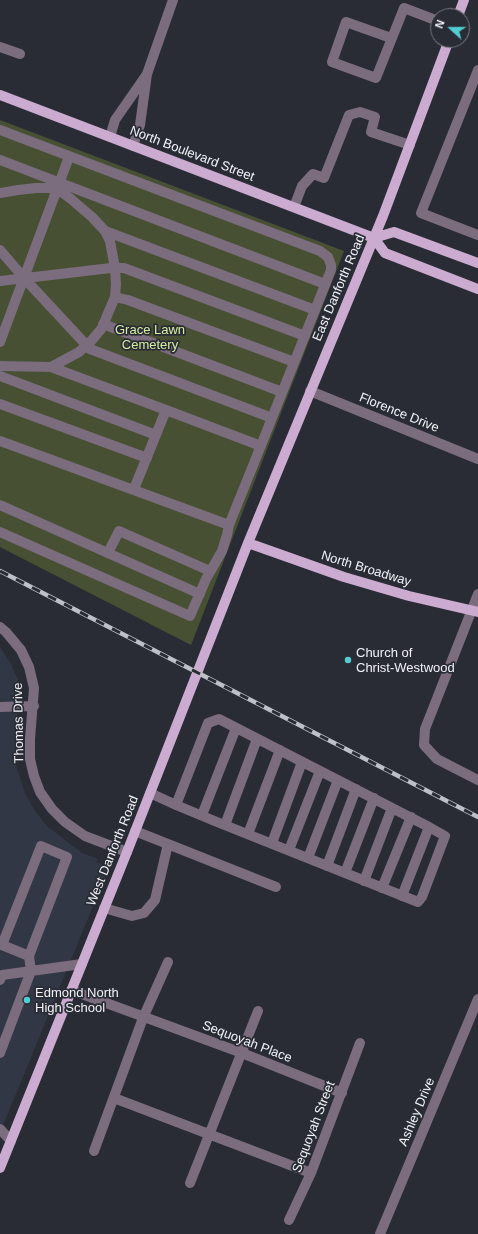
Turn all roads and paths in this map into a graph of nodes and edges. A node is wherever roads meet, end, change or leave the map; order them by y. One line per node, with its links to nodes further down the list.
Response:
1 (173, 0): 8 (street)
2 (430, 18): 3 (street)
3 (392, 38): 3 (street)
4 (0, 46): 6 (street)
5 (446, 48): 12 (main road, East Danforth Road)
6 (20, 54)
7 (478, 70): 20 (street)
8 (147, 74): 11 (street); 13 (street)
9 (0, 95): 11 (main road, North Boulevard Street)
10 (0, 130): 14 (street)
11 (110, 137): 13 (main road, North Boulevard Street)
12 (410, 145): 18 (street); 21 (main road, East Danforth Road)
13 (133, 146): 18 (main road, North Boulevard Street)
14 (69, 157): 16 (street); 27 (street)
15 (0, 160): 16 (street)
16 (58, 186): 17 (street); 19 (street); 25 (street); 27 (street)
17 (0, 193)
18 (294, 207): 21 (main road, North Boulevard Street)
19 (105, 231): 24 (street); 30 (street)
20 (478, 235)
21 (374, 238): 23 (main road); 28 (main road); 39 (main road, East Danforth Road)
22 (0, 250): 25 (street)
23 (478, 263)
24 (115, 268): 25 (street); 29 (street); 32 (street)
25 (24, 278): 26 (street); 33 (street); 34 (street)
26 (0, 281)
27 (325, 284): 30 (street)
28 (478, 290)
29 (115, 297): 31 (street); 35 (street)
30 (315, 310): 32 (street)
31 (103, 324): 34 (street); 40 (street)
32 (304, 336): 35 (street)
33 (0, 342)
34 (86, 345): 37 (street); 43 (street)
35 (294, 362): 40 (street)
36 (0, 366): 37 (street)
37 (51, 367): 42 (street)
38 (0, 376): 44 (street)
39 (310, 391): 48 (street, Florence Drive); 53 (main road, East Danforth Road)
40 (282, 392): 43 (street)
41 (0, 404): 47 (street)
42 (166, 410): 44 (street); 46 (street)
43 (272, 418): 46 (street)
44 (156, 435): 47 (street)
45 (0, 441): 49 (street)
46 (261, 446): 51 (street)
47 (147, 458): 49 (street)
48 (478, 459)
49 (134, 490): 51 (street)
50 (0, 505): 54 (street)
51 (229, 525): 55 (street)
52 (0, 532): 56 (street)
53 (248, 543): 58 (main road, North Broadway); 70 (main road, West Danforth Road)
54 (108, 553): 55 (street); 56 (street)
55 (210, 571): 56 (street)
56 (200, 594)
57 (478, 594): 58 (street)
58 (475, 611): 68 (street)
59 (0, 627): 60 (street, Thomas Drive)
60 (34, 706): 61 (street); 83 (street, Thomas Drive)
61 (0, 707)
62 (236, 728): 63 (street); 72 (street); 74 (street)
63 (257, 739): 64 (street); 76 (street)
64 (280, 750): 65 (street); 79 (street)
65 (302, 762): 66 (street); 80 (street)
66 (320, 771): 67 (street); 82 (street)
67 (338, 780): 69 (street); 84 (street)
68 (478, 780)
69 (356, 789): 71 (street); 85 (street)
70 (150, 793): 72 (street); 78 (main road, West Danforth Road)
71 (374, 798): 73 (street); 86 (street)
72 (176, 805): 74 (street)
73 (392, 808): 75 (street); 87 (street)
74 (202, 815): 76 (street)
75 (411, 817): 77 (street); 89 (street)
76 (225, 825): 79 (street)
77 (428, 827): 90 (street); 90 (street)
78 (135, 831): 81 (street); 83 (main road, West Danforth Road)
79 (248, 834): 80 (street)
80 (272, 843): 82 (street)
81 (168, 844): 88 (street); 91 (street)
82 (289, 850): 84 (street)
83 (127, 852): 91 (main road, West Danforth Road)
84 (308, 858): 85 (street)
85 (327, 866): 86 (street)
86 (345, 873): 87 (street)
87 (364, 880): 89 (street)
88 (276, 887)
89 (382, 888): 90 (street)
90 (402, 896)
91 (104, 908): 94 (main road, West Danforth Road)
92 (28, 956): 92 (street); 95 (street)
93 (168, 962): 100 (street)
94 (82, 964): 95 (street); 97 (main road, West Danforth Road)
95 (32, 971): 96 (street); 102 (street)
96 (0, 980)
97 (71, 990): 100 (street, Sequoyah Place); 108 (main road, West Danforth Road)
98 (478, 999): 114 (street, Ashley Drive)
99 (258, 1011): 103 (street)
100 (143, 1018): 103 (street, Sequoyah Place); 105 (street)
101 (360, 1043): 104 (street, Sequoyah Street)
102 (0, 1053)
103 (242, 1053): 104 (street, Sequoyah Place); 107 (street)
104 (342, 1093): 111 (street, Sequoyah Street)
105 (114, 1098): 107 (street); 109 (street)
106 (0, 1129): 108 (street)
107 (209, 1134): 111 (street); 112 (street)
108 (10, 1141): 110 (main road, West Danforth Road)
109 (94, 1151)
110 (0, 1168)
111 (311, 1173): 113 (street, Sequoyah Street)
112 (190, 1183)
113 (289, 1220)
114 (380, 1234)

